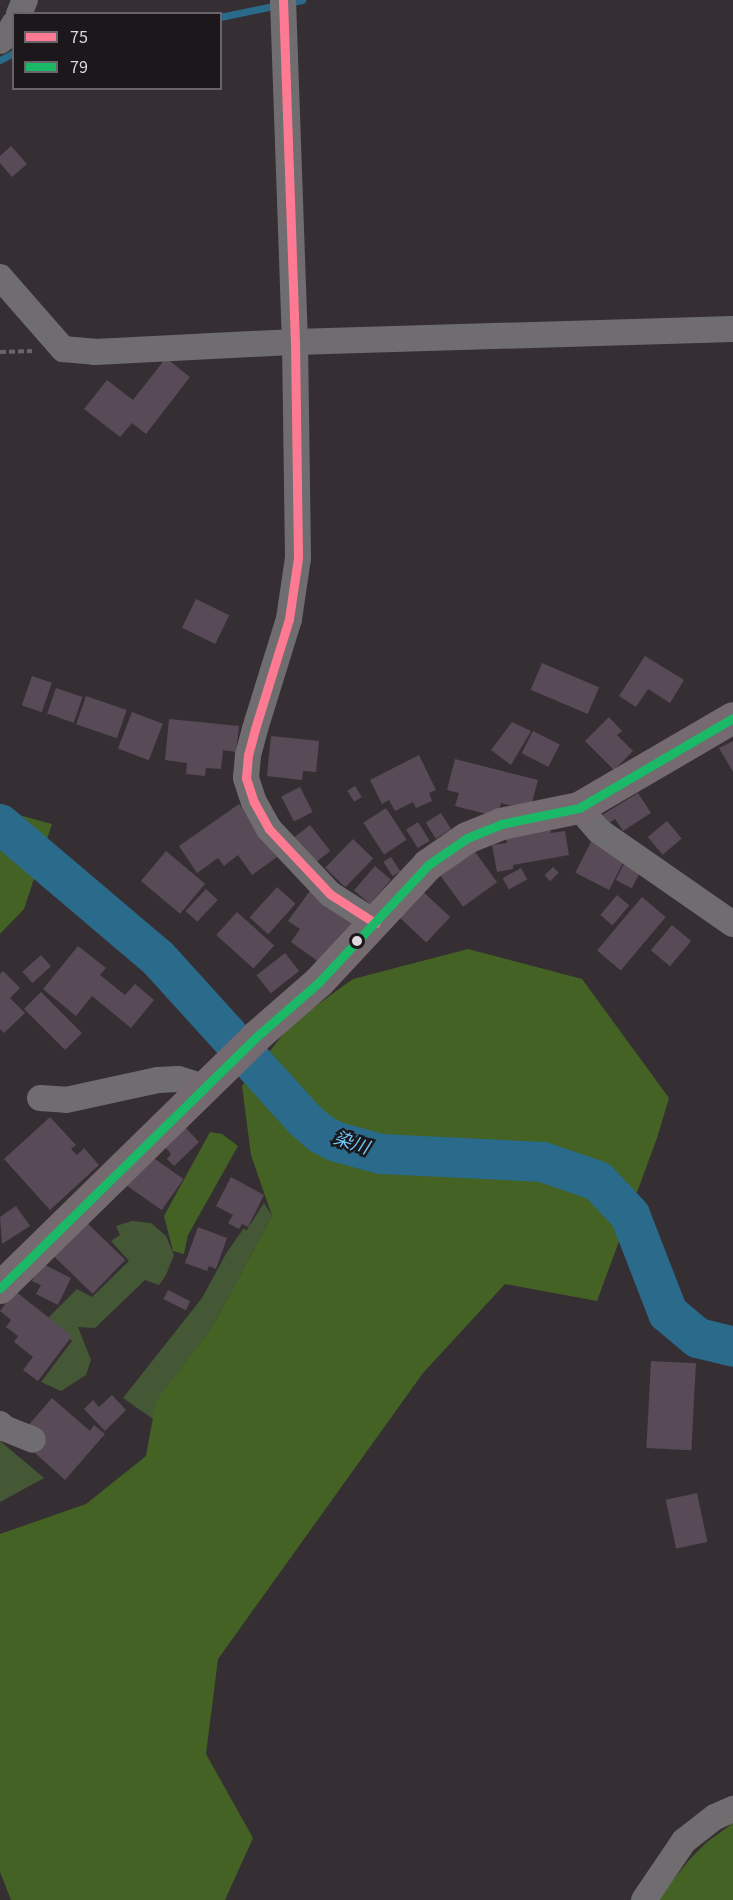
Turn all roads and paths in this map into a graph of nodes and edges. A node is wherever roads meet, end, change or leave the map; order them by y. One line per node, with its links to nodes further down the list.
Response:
1 (283, 0): 6 (street)
2 (12, 28): 3 (street)
3 (0, 42)
4 (0, 278): 6 (street)
5 (733, 329): 6 (street)
6 (295, 342): 9 (street)
7 (733, 718): 8 (main road)
8 (579, 808): 9 (main road); 10 (street)
9 (375, 923): 11 (main road)
10 (733, 924)
11 (213, 1079): 12 (street); 13 (main road)
12 (40, 1098)
13 (0, 1288)
14 (0, 1424): 15 (street)
15 (33, 1440)
16 (733, 1809): 17 (street)
17 (644, 1900)

